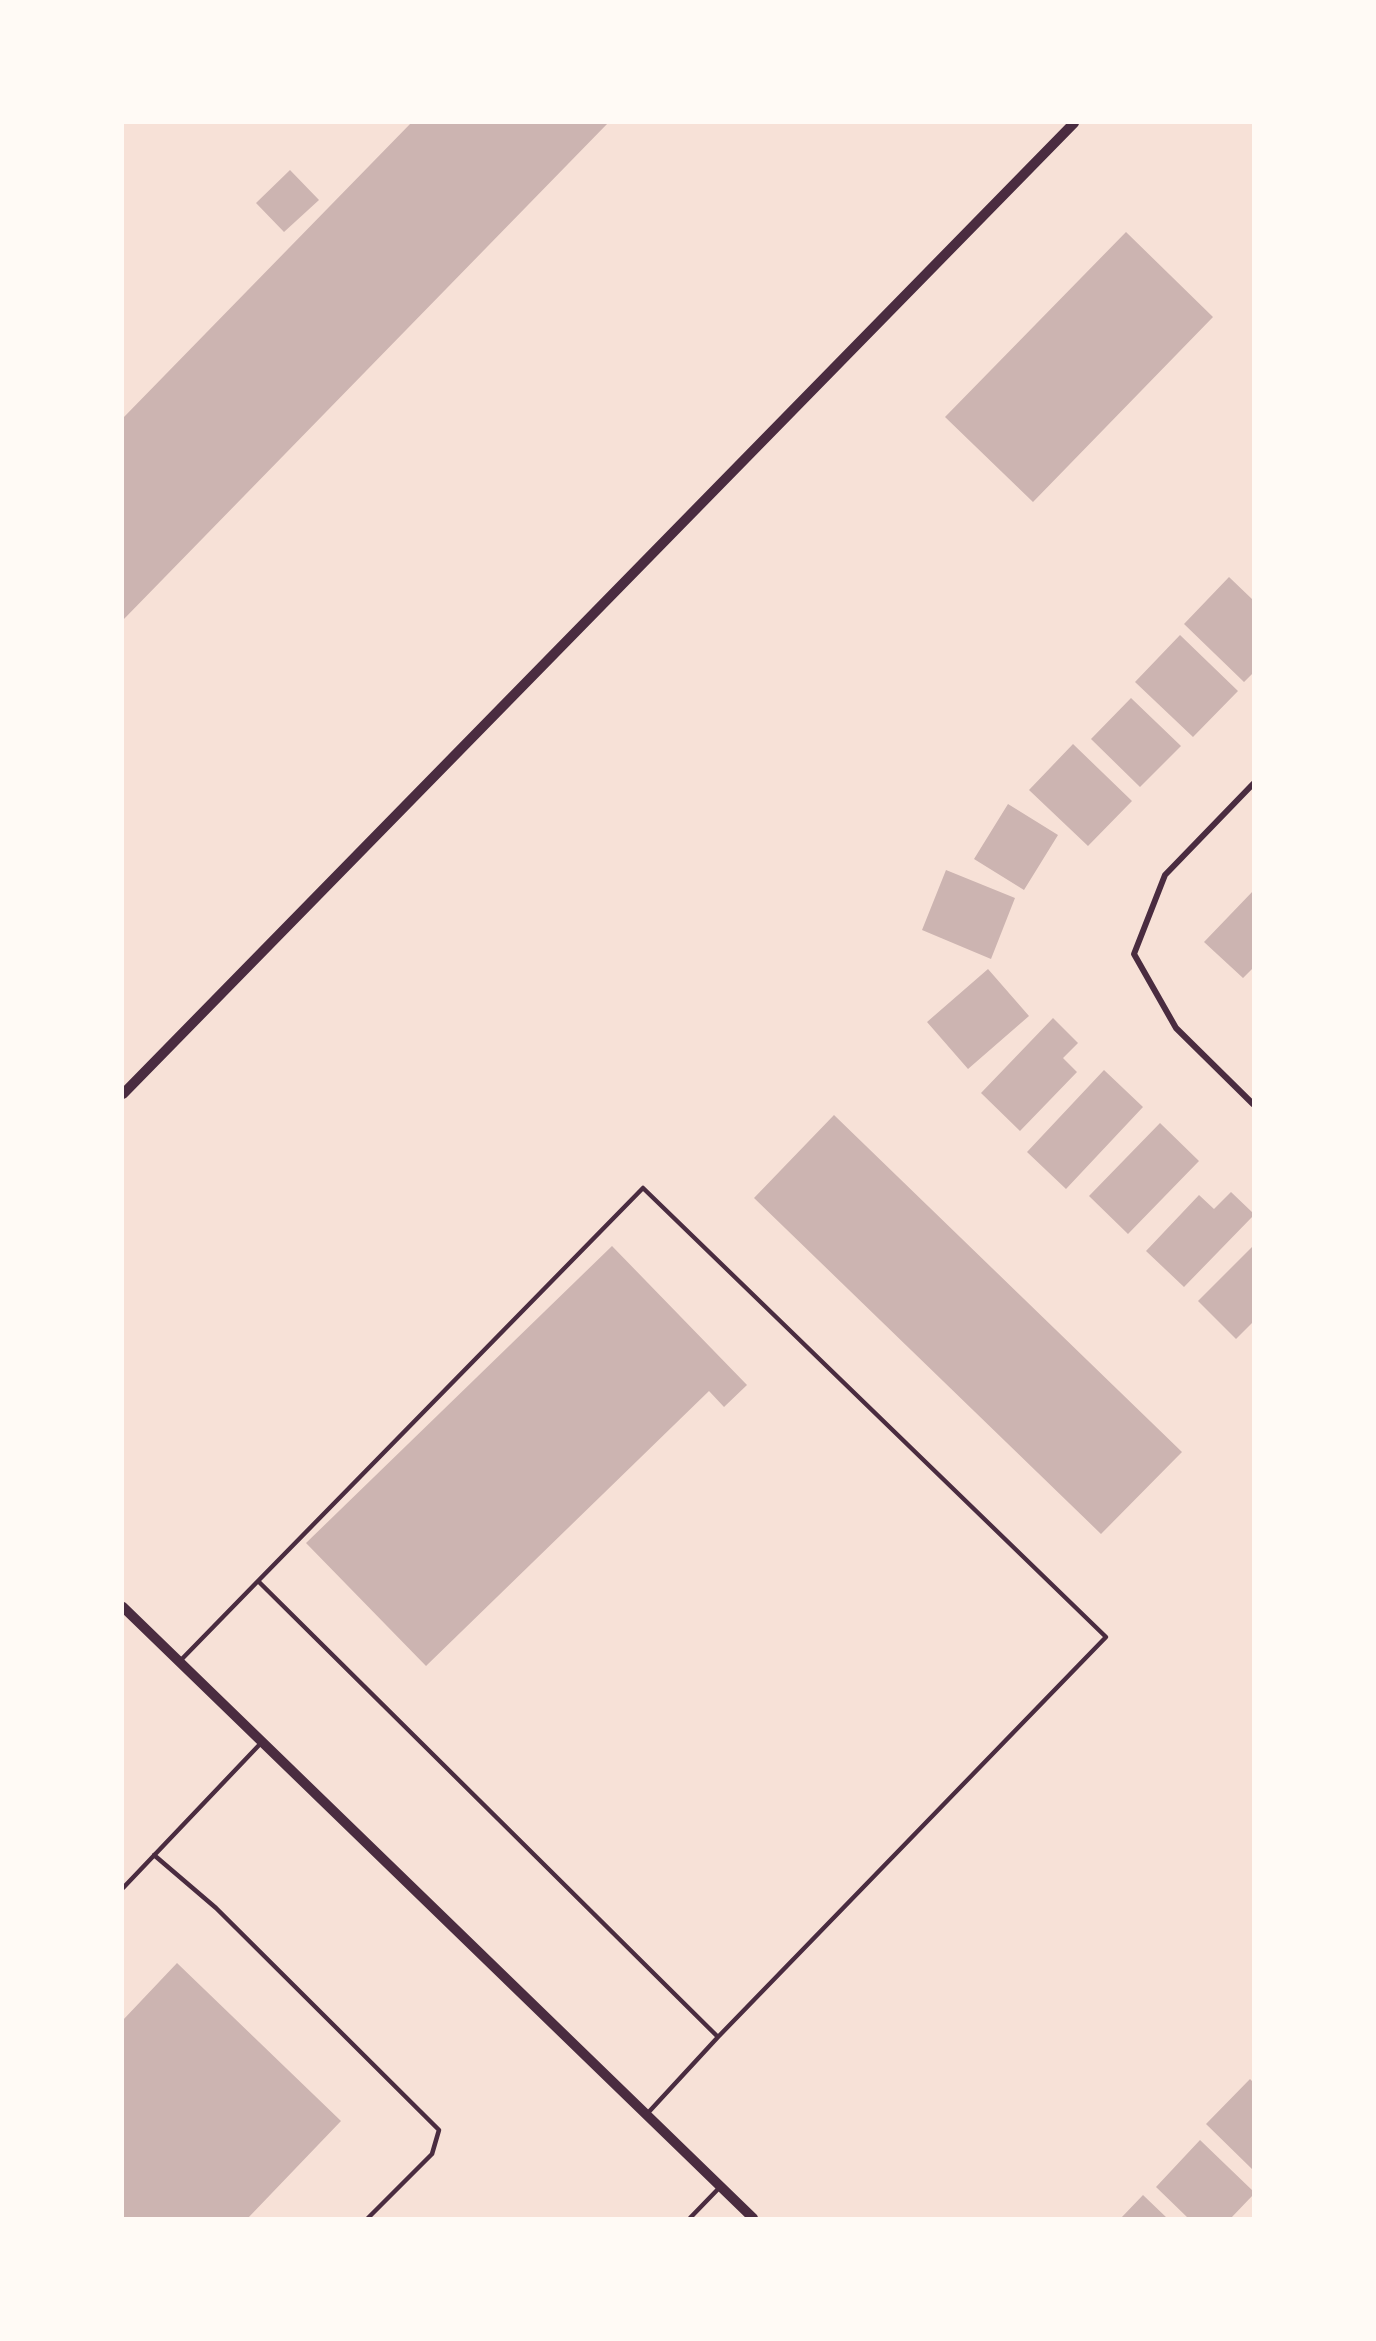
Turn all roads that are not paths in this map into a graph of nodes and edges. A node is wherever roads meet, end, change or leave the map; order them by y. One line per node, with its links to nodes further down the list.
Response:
1 (1074, 123): 3 (street)
2 (1253, 784): 4 (street)
3 (123, 1094)
4 (1253, 1104)
5 (258, 1581): 7 (lane); 11 (lane); 11 (lane)
6 (123, 1607): 7 (street)
7 (179, 1662): 8 (street)
8 (262, 1742): 9 (lane); 12 (street)
9 (154, 1855): 10 (lane); 14 (lane)
10 (123, 1888)
11 (718, 2037): 12 (lane)
12 (646, 2115): 13 (street)
13 (721, 2186): 15 (lane); 16 (street)
14 (368, 2218)
15 (690, 2218)
16 (753, 2218)

